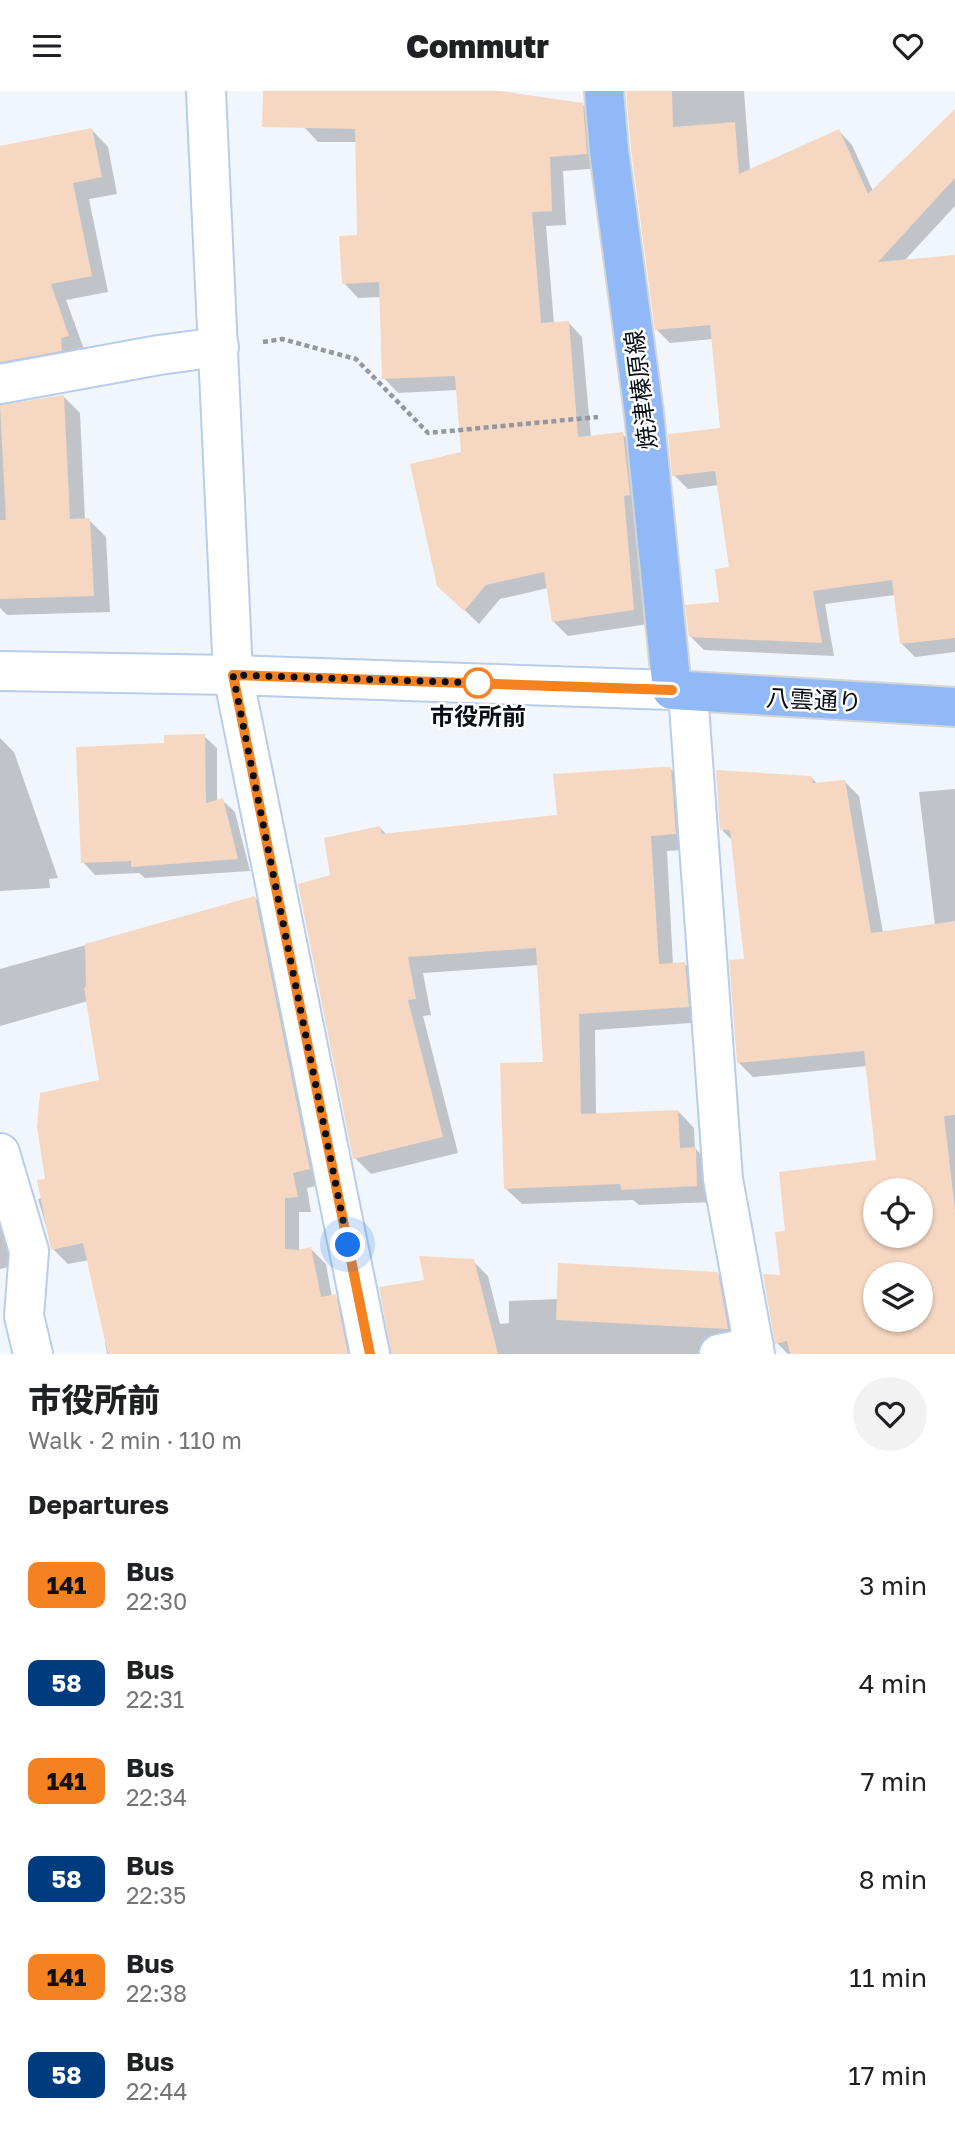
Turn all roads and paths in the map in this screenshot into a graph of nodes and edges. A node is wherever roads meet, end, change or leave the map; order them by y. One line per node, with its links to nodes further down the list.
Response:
1 (206, 91): 3 (street)
2 (604, 91): 5 (main road, 焼津榛原線)
3 (219, 347): 4 (street); 5 (path); 7 (street)
4 (0, 384)
5 (644, 413): 8 (main road, 焼津榛原線)
6 (0, 671): 7 (street)
7 (233, 675): 8 (street); 13 (street)
8 (680, 691): 9 (main road, 八雲通り); 11 (street)
9 (955, 707)
10 (0, 1153): 12 (street)
11 (742, 1352)
12 (33, 1354)
13 (370, 1354)

